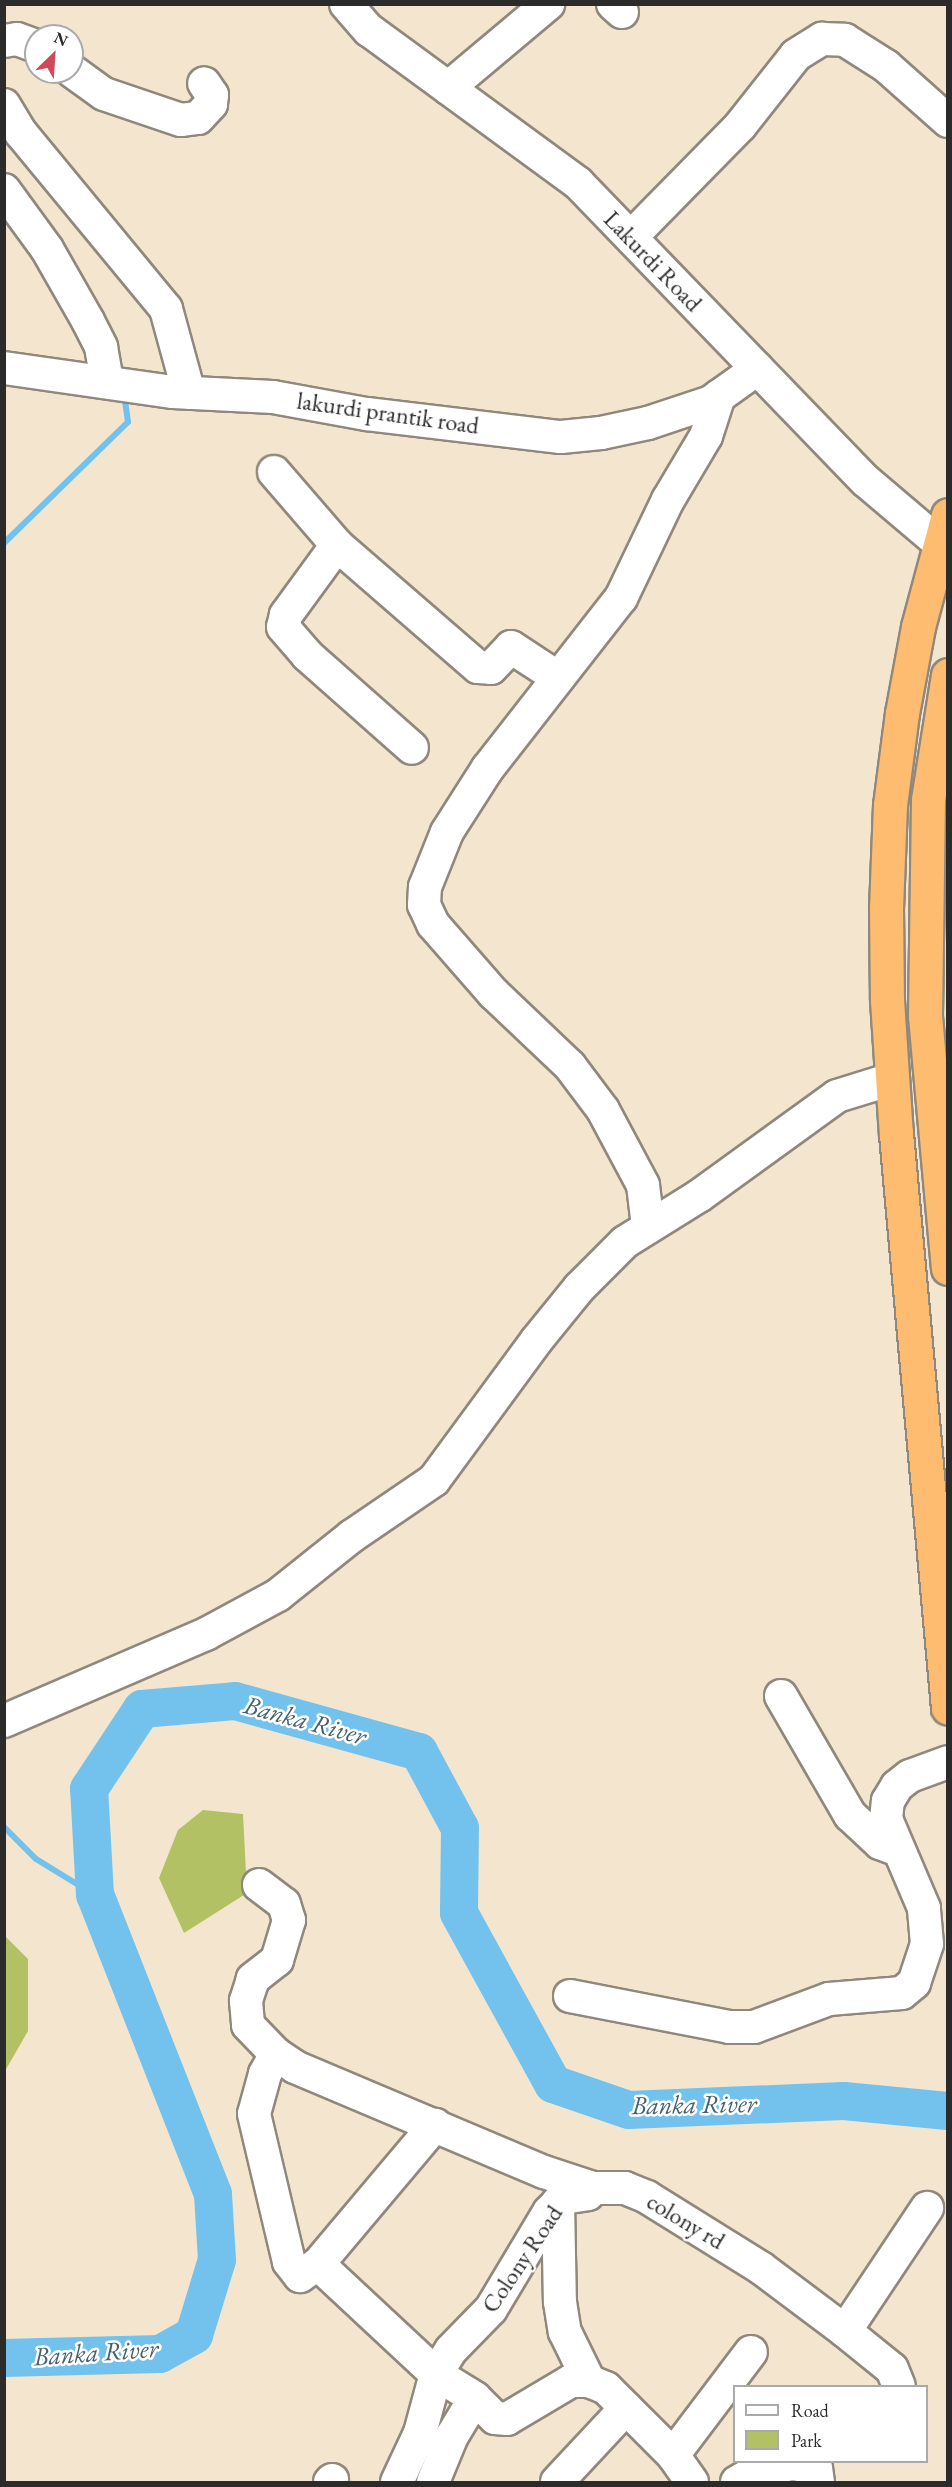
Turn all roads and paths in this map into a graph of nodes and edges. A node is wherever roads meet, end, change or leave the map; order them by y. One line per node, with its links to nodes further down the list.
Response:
1 (346, 4): 7 (street, Lakurdi Road)
2 (548, 4): 7 (street)
3 (4, 41): 4 (street)
4 (24, 42)
5 (84, 79): 6 (street)
6 (204, 83)
7 (448, 88): 11 (street, Lakurdi Road)
8 (7, 115): 15 (street)
9 (948, 121): 11 (street)
10 (4, 190): 14 (street)
11 (632, 236): 13 (street, Lakurdi Road)
12 (4, 368): 14 (street, lakurdi prantik road)
13 (758, 369): 16 (street, lakurdi prantik road); 18 (street, Lakurdi Road)
14 (111, 381): 15 (street, lakurdi prantik road)
15 (189, 393): 16 (street, lakurdi prantik road)
16 (719, 396): 21 (street)
17 (274, 472): 19 (street)
18 (943, 529): 23 (highway)
19 (337, 545): 21 (street); 22 (street)
20 (948, 675): 25 (highway)
21 (557, 676): 24 (street)
22 (412, 748)
23 (892, 1079): 24 (street); 27 (highway)
24 (648, 1226): 28 (street)
25 (948, 1269)
26 (781, 1696): 30 (street)
27 (948, 1708)
28 (4, 1721)
29 (948, 1762): 30 (street)
30 (898, 1850): 32 (street)
31 (259, 1884): 33 (street, colony rd)
32 (570, 1996)
33 (276, 2054): 34 (street, colony rd); 38 (street)
34 (435, 2125): 35 (street, colony rd); 38 (street)
35 (593, 2188): 36 (street, Colony Road); 39 (street, colony rd)
36 (558, 2202): 41 (street, Colony Road); 42 (street)
37 (927, 2208): 39 (street)
38 (318, 2264): 41 (street)
39 (845, 2331): 43 (street, colony rd)
40 (751, 2352): 46 (street)
41 (436, 2374): 44 (street); 48 (street, Colony Road)
42 (589, 2381): 44 (street); 45 (street)
43 (899, 2385)
44 (475, 2398): 49 (street)
45 (626, 2408): 46 (street); 50 (street)
46 (674, 2455): 51 (street)
47 (820, 2470): 52 (street)
48 (397, 2482)
49 (434, 2482)
50 (557, 2482)
51 (692, 2482)
52 (737, 2482)

